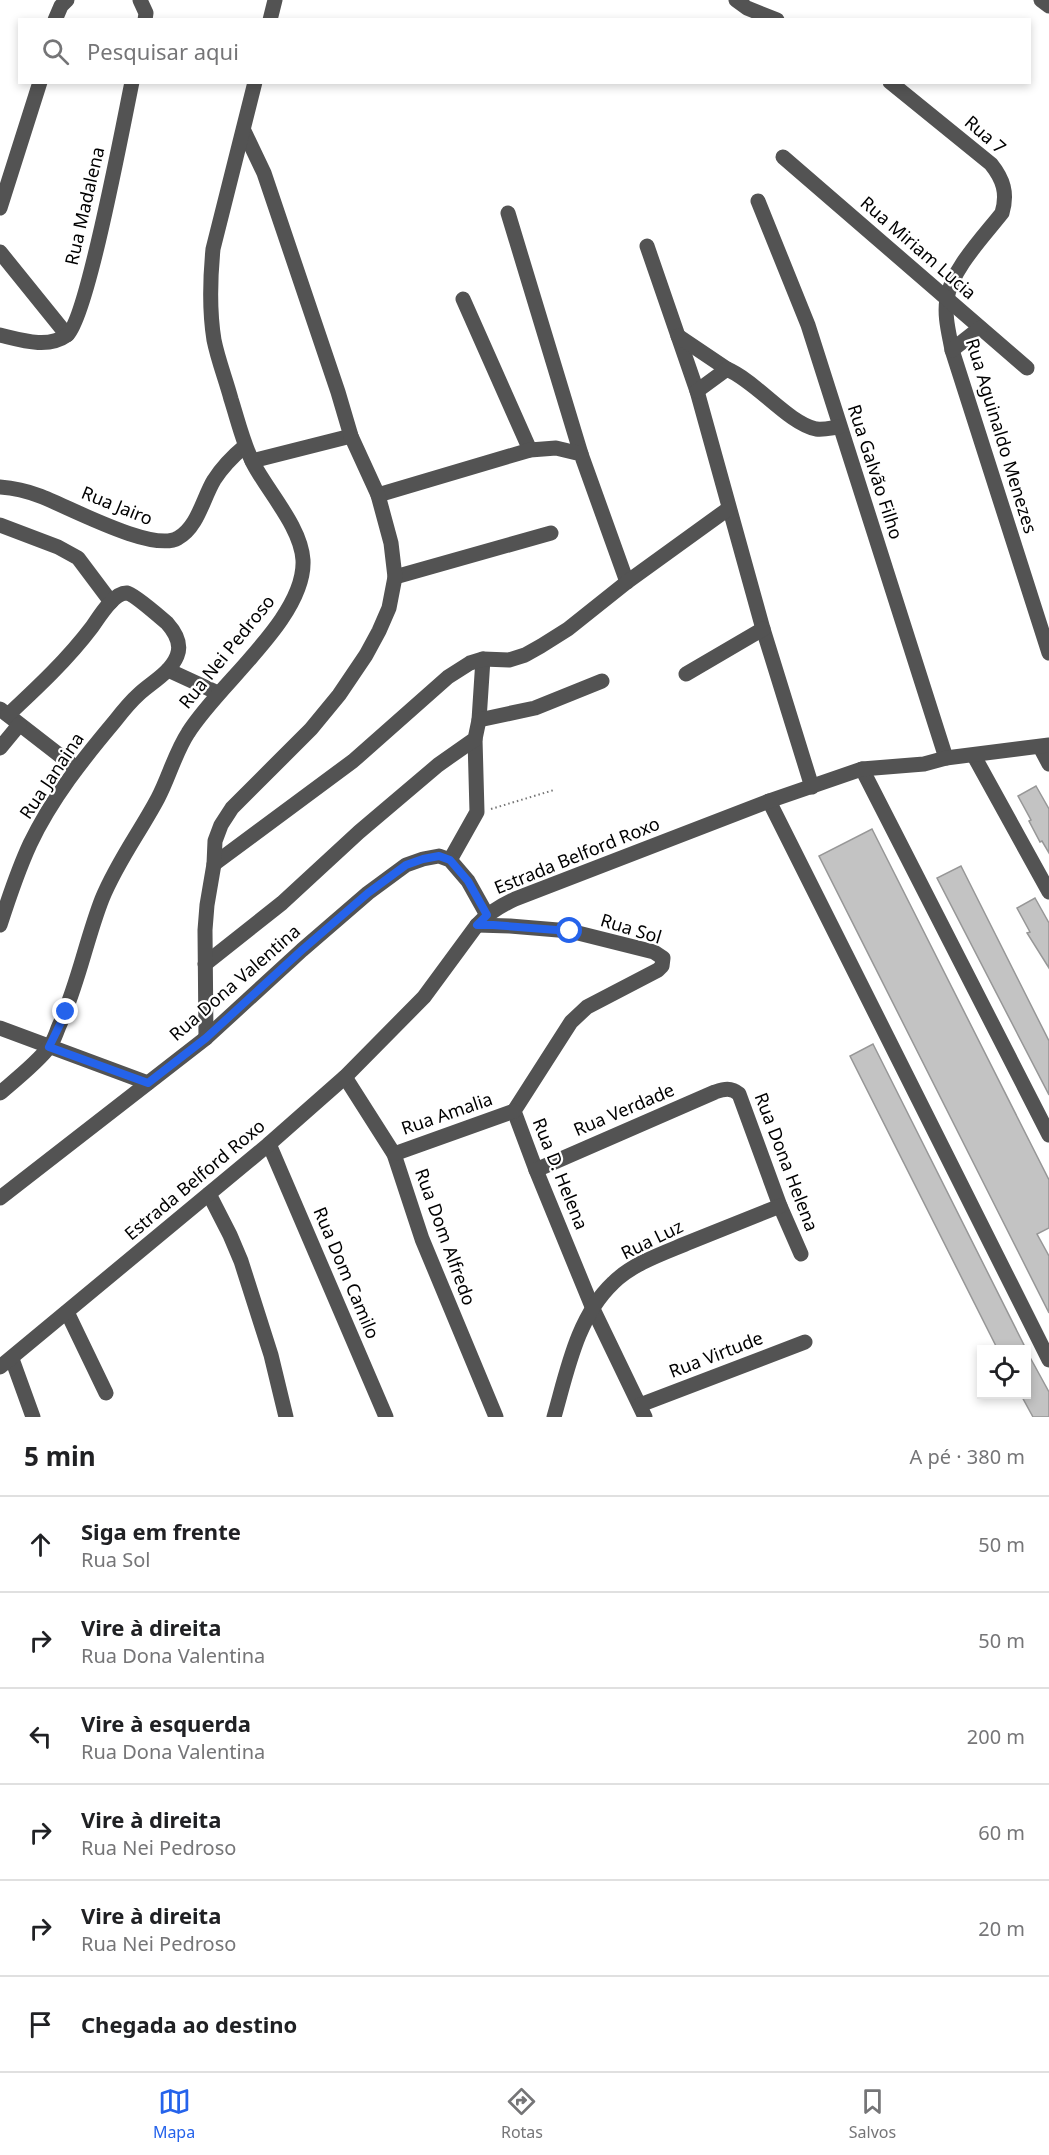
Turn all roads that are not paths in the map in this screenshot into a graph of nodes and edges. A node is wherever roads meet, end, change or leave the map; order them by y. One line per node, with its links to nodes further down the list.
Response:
1 (67, 0): 7 (street)
2 (140, 0): 8 (street)
3 (736, 0): 10 (street)
4 (1041, 0): 6 (street)
5 (274, 1): 9 (street)
6 (1049, 6)
7 (56, 18)
8 (145, 18)
9 (270, 18)
10 (772, 18)
11 (39, 84): 18 (street)
12 (132, 84): 26 (street, Rua Madalena)
13 (255, 84): 15 (street, Rua Nei Pedroso)
14 (892, 84): 22 (street, Rua 7)
15 (244, 131): 33 (street); 34 (street, Rua Nei Pedroso)
16 (783, 157): 22 (street, Rua Miriam Lucia)
17 (758, 201): 32 (street, Rua Galvão Filho)
18 (0, 208)
19 (508, 213): 36 (street)
20 (647, 246): 27 (street)
21 (0, 252): 26 (street)
22 (947, 297): 24 (street, Rua Miriam Lucia); 28 (street, Rua Aguinaldo Menezes)
23 (463, 299): 35 (street)
24 (980, 328): 28 (street); 29 (street, Rua Miriam Lucia)
25 (0, 335): 26 (street)
26 (67, 335)
27 (678, 336): 30 (street); 31 (street)
28 (952, 350): 47 (street, Rua Aguinaldo Menezes)
29 (1027, 368)
30 (726, 369): 31 (street); 32 (street)
31 (696, 391): 40 (street)
32 (839, 427): 59 (street, Rua Galvão Filho)
33 (351, 436): 37 (street); 39 (street)
34 (245, 446): 37 (street, Rua Nei Pedroso); 38 (street, Rua Jairo)
35 (530, 450): 36 (street); 39 (street)
36 (581, 454): 44 (street)
37 (252, 461): 52 (street, Rua Nei Pedroso)
38 (0, 486)
39 (378, 495): 43 (street)
40 (728, 509): 44 (street); 46 (street)
41 (0, 525): 45 (street)
42 (552, 533): 43 (street)
43 (395, 577): 66 (street)
44 (627, 582): 48 (street)
45 (111, 602): 49 (street); 53 (street)
46 (763, 629): 50 (street); 63 (street)
47 (1049, 653)
48 (483, 659): 54 (street); 66 (street)
49 (168, 670): 52 (street); 61 (street, Rua Janaina)
50 (686, 674)
51 (602, 681): 54 (street)
52 (218, 693): 74 (street, Rua Nei Pedroso)
53 (9, 716): 57 (street); 61 (street)
54 (479, 720): 55 (street)
55 (475, 739): 65 (street); 71 (street)
56 (1045, 746): 58 (street, Estrada Belford Roxo); 60 (street)
57 (0, 748)
58 (974, 756): 59 (street, Estrada Belford Roxo); 67 (street)
59 (946, 758): 62 (street, Estrada Belford Roxo)
60 (1049, 764)
61 (76, 768): 69 (street, Rua Janaina)
62 (862, 769): 63 (street, Estrada Belford Roxo); 80 (street)
63 (812, 787): 64 (street, Estrada Belford Roxo)
64 (769, 801): 68 (street, Estrada Belford Roxo); 91 (street)
65 (450, 860): 68 (street); 73 (street, Rua Dona Valentina)
66 (214, 864): 71 (street)
67 (1049, 892)
68 (482, 920): 70 (street, Rua Sol); 75 (street, Estrada Belford Roxo)
69 (0, 925)
70 (664, 962): 79 (street, Rua D. Helena)
71 (205, 964): 73 (street)
72 (0, 1028): 74 (street)
73 (206, 1038): 76 (street, Rua Dona Valentina)
74 (49, 1047): 76 (street); 78 (street)
75 (345, 1077): 81 (street, Estrada Belford Roxo); 82 (street, Rua Dom Alfredo)
76 (148, 1083): 85 (street, Rua Dona Valentina)
77 (730, 1089): 83 (street, Rua Verdade); 86 (street, Rua Dona Helena)
78 (0, 1093)
79 (514, 1111): 82 (street, Rua Amalia); 83 (street, Rua D. Helena)
80 (1049, 1135)
81 (269, 1144): 84 (street, Estrada Belford Roxo); 97 (street, Rua Dom Camilo)
82 (394, 1154): 98 (street, Rua Dom Alfredo)
83 (536, 1170): 88 (street, Rua D. Helena)
84 (209, 1194): 89 (street, Estrada Belford Roxo); 96 (street)
85 (0, 1198)
86 (780, 1206): 87 (street, Rua Dona Helena); 88 (street, Rua Luz)
87 (801, 1254)
88 (593, 1308): 94 (street, Rua D. Helena); 99 (street, Rua Luz)
89 (67, 1312): 92 (street, Estrada Belford Roxo); 93 (street)
90 (805, 1342): 94 (street, Rua Virtude)
91 (1049, 1360)
92 (6, 1363): 95 (street)
93 (106, 1393)
94 (643, 1411)
95 (33, 1417)
96 (286, 1417)
97 (386, 1417)
98 (496, 1417)
99 (554, 1417)

